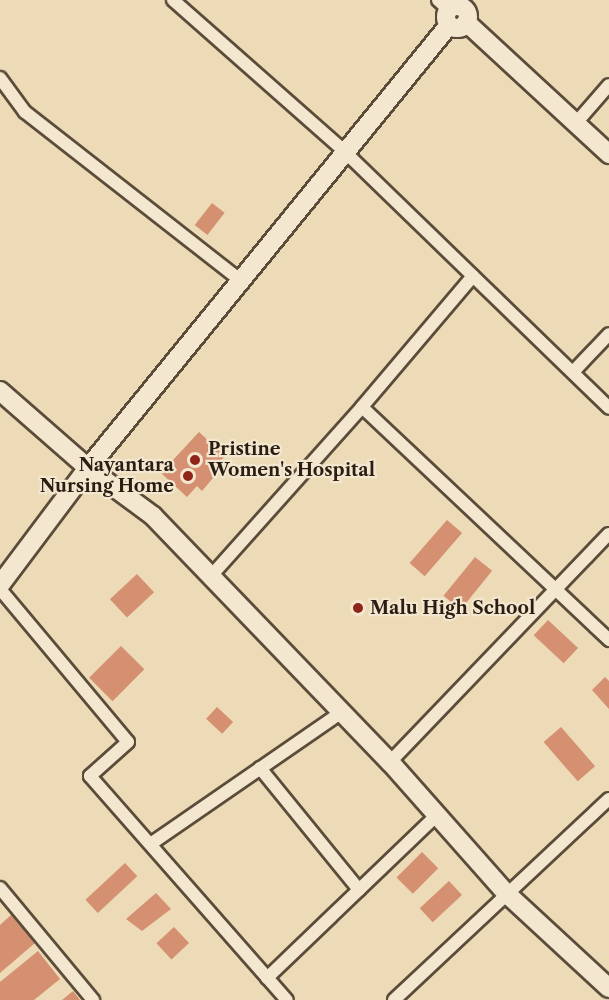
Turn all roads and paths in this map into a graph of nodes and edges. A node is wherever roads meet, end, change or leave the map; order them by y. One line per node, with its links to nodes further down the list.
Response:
1 (173, 0): 6 (street)
2 (457, 11): 5 (street); 6 (street)
3 (0, 78): 9 (street)
4 (609, 85): 5 (street)
5 (576, 123): 7 (street)
6 (344, 151): 8 (street); 9 (street)
7 (609, 154)
8 (473, 276): 11 (street); 13 (street)
9 (240, 280): 15 (street)
10 (609, 334): 11 (street)
11 (573, 372): 14 (street)
12 (0, 391): 15 (street)
13 (362, 407): 17 (street); 19 (street)
14 (609, 408)
15 (88, 468): 17 (street); 18 (street)
16 (609, 534): 19 (street)
17 (211, 576): 21 (street)
18 (0, 587): 26 (street)
19 (556, 590): 20 (street); 22 (street)
20 (609, 640)
21 (342, 712): 22 (street); 23 (street)
22 (390, 762): 25 (street)
23 (260, 768): 26 (street); 28 (street)
24 (609, 799): 29 (street)
25 (437, 815): 28 (street); 29 (street)
26 (152, 843): 30 (street)
27 (0, 888): 32 (street)
28 (359, 890): 30 (street)
29 (506, 893): 31 (street); 34 (street)
30 (267, 978): 33 (street)
31 (607, 982)
32 (93, 1000)
33 (286, 1000)
34 (394, 1000)

